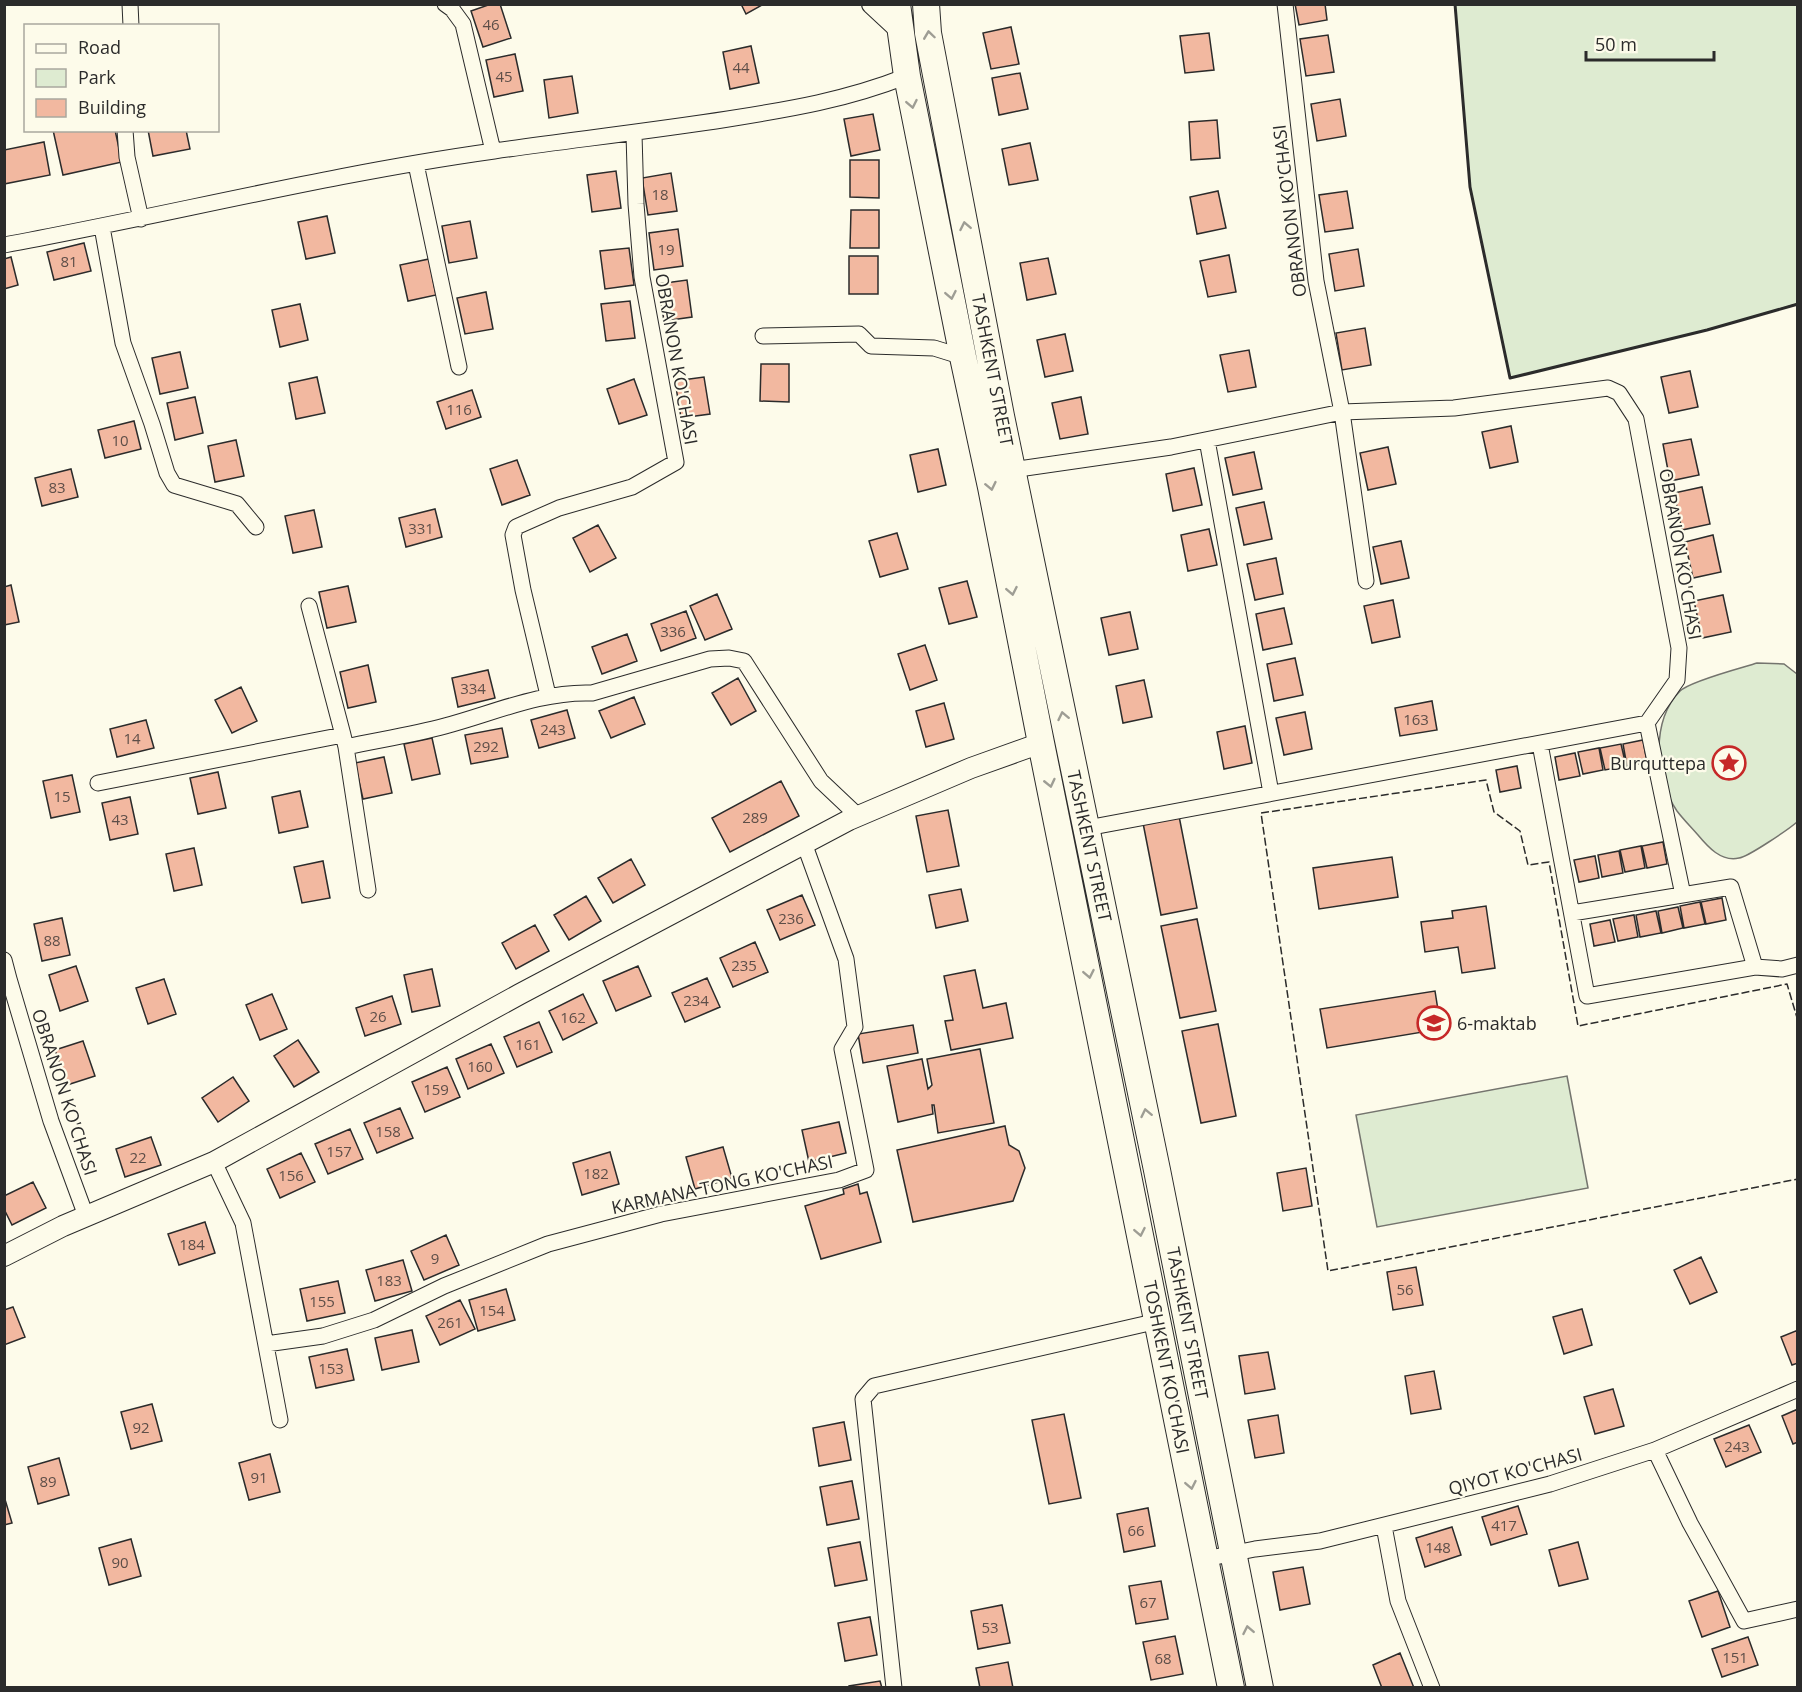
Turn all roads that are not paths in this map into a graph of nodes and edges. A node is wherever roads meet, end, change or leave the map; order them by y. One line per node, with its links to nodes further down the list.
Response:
1 (130, 4): 7 (street)
2 (445, 4): 12 (street)
3 (872, 4): 8 (street)
4 (897, 4): 8 (highway, TASHKENT STREET)
5 (926, 4): 22 (highway, TASHKENT STREET, one-way to 5)
6 (1285, 4): 20 (street, OBRANON KO'CHASI)
7 (131, 24)
8 (900, 30): 9 (highway, TASHKENT STREET)
9 (907, 76): 11 (street); 18 (highway, TASHKENT STREET, one-way to 18)
10 (125, 132): 14 (street)
11 (634, 134): 12 (street); 26 (street, OBRANON KO'CHASI)
12 (493, 151): 13 (street)
13 (416, 164): 14 (street); 19 (street)
14 (141, 219): 15 (street)
15 (102, 227): 16 (street); 23 (street)
16 (4, 245)
17 (763, 336): 18 (street)
18 (963, 357): 29 (highway, TASHKENT STREET, one-way to 29)
19 (459, 367)
20 (1342, 412): 21 (street, OBRANON KO'CHASI); 24 (street, OBRANON KO'CHASI); 27 (street, OBRANON KO'CHASI)
21 (1207, 440): 22 (street, OBRANON KO'CHASI); 32 (street)
22 (1012, 470): 34 (highway, TASHKENT STREET, one-way to 22)
23 (256, 527)
24 (1366, 581)
25 (309, 606): 28 (street)
26 (548, 695): 28 (street); 33 (street)
27 (1647, 723): 30 (street); 37 (street)
28 (344, 741): 31 (street); 36 (street)
29 (1041, 744): 33 (street); 46 (highway, TOSHKENT KO'CHASI, one-way to 46)
30 (1540, 744): 32 (street); 38 (street)
31 (99, 783)
32 (1271, 793): 34 (street)
33 (858, 816): 35 (street)
34 (1087, 828): 52 (highway, TASHKENT STREET, one-way to 34)
35 (804, 843): 43 (street); 47 (street, KARMANA TONG KO'CHASI)
36 (368, 890)
37 (1683, 895): 38 (street); 41 (street)
38 (1572, 913): 41 (street)
39 (4, 960): 42 (street, OBRANON KO'CHASI)
40 (1797, 965): 41 (street)
41 (1755, 967)
42 (7, 980): 44 (street, OBRANON KO'CHASI)
43 (214, 1162): 44 (street); 47 (street)
44 (86, 1216): 45 (street)
45 (4, 1256)
46 (1158, 1321): 53 (highway, TOSHKENT KO'CHASI, one-way to 53); 55 (street)
47 (266, 1344): 49 (street)
48 (1797, 1389): 50 (street, QIYOT KO'CHASI)
49 (280, 1420)
50 (1655, 1450): 51 (street, QIYOT KO'CHASI); 54 (street)
51 (1384, 1526): 52 (street, QIYOT KO'CHASI); 58 (street)
52 (1234, 1554): 53 (street, QIYOT KO'CHASI); 57 (highway, TASHKENT STREET, one-way to 52)
53 (1205, 1559): 56 (highway)
54 (1797, 1609)
55 (894, 1688)
56 (1231, 1688)
57 (1260, 1688)
58 (1432, 1688)

